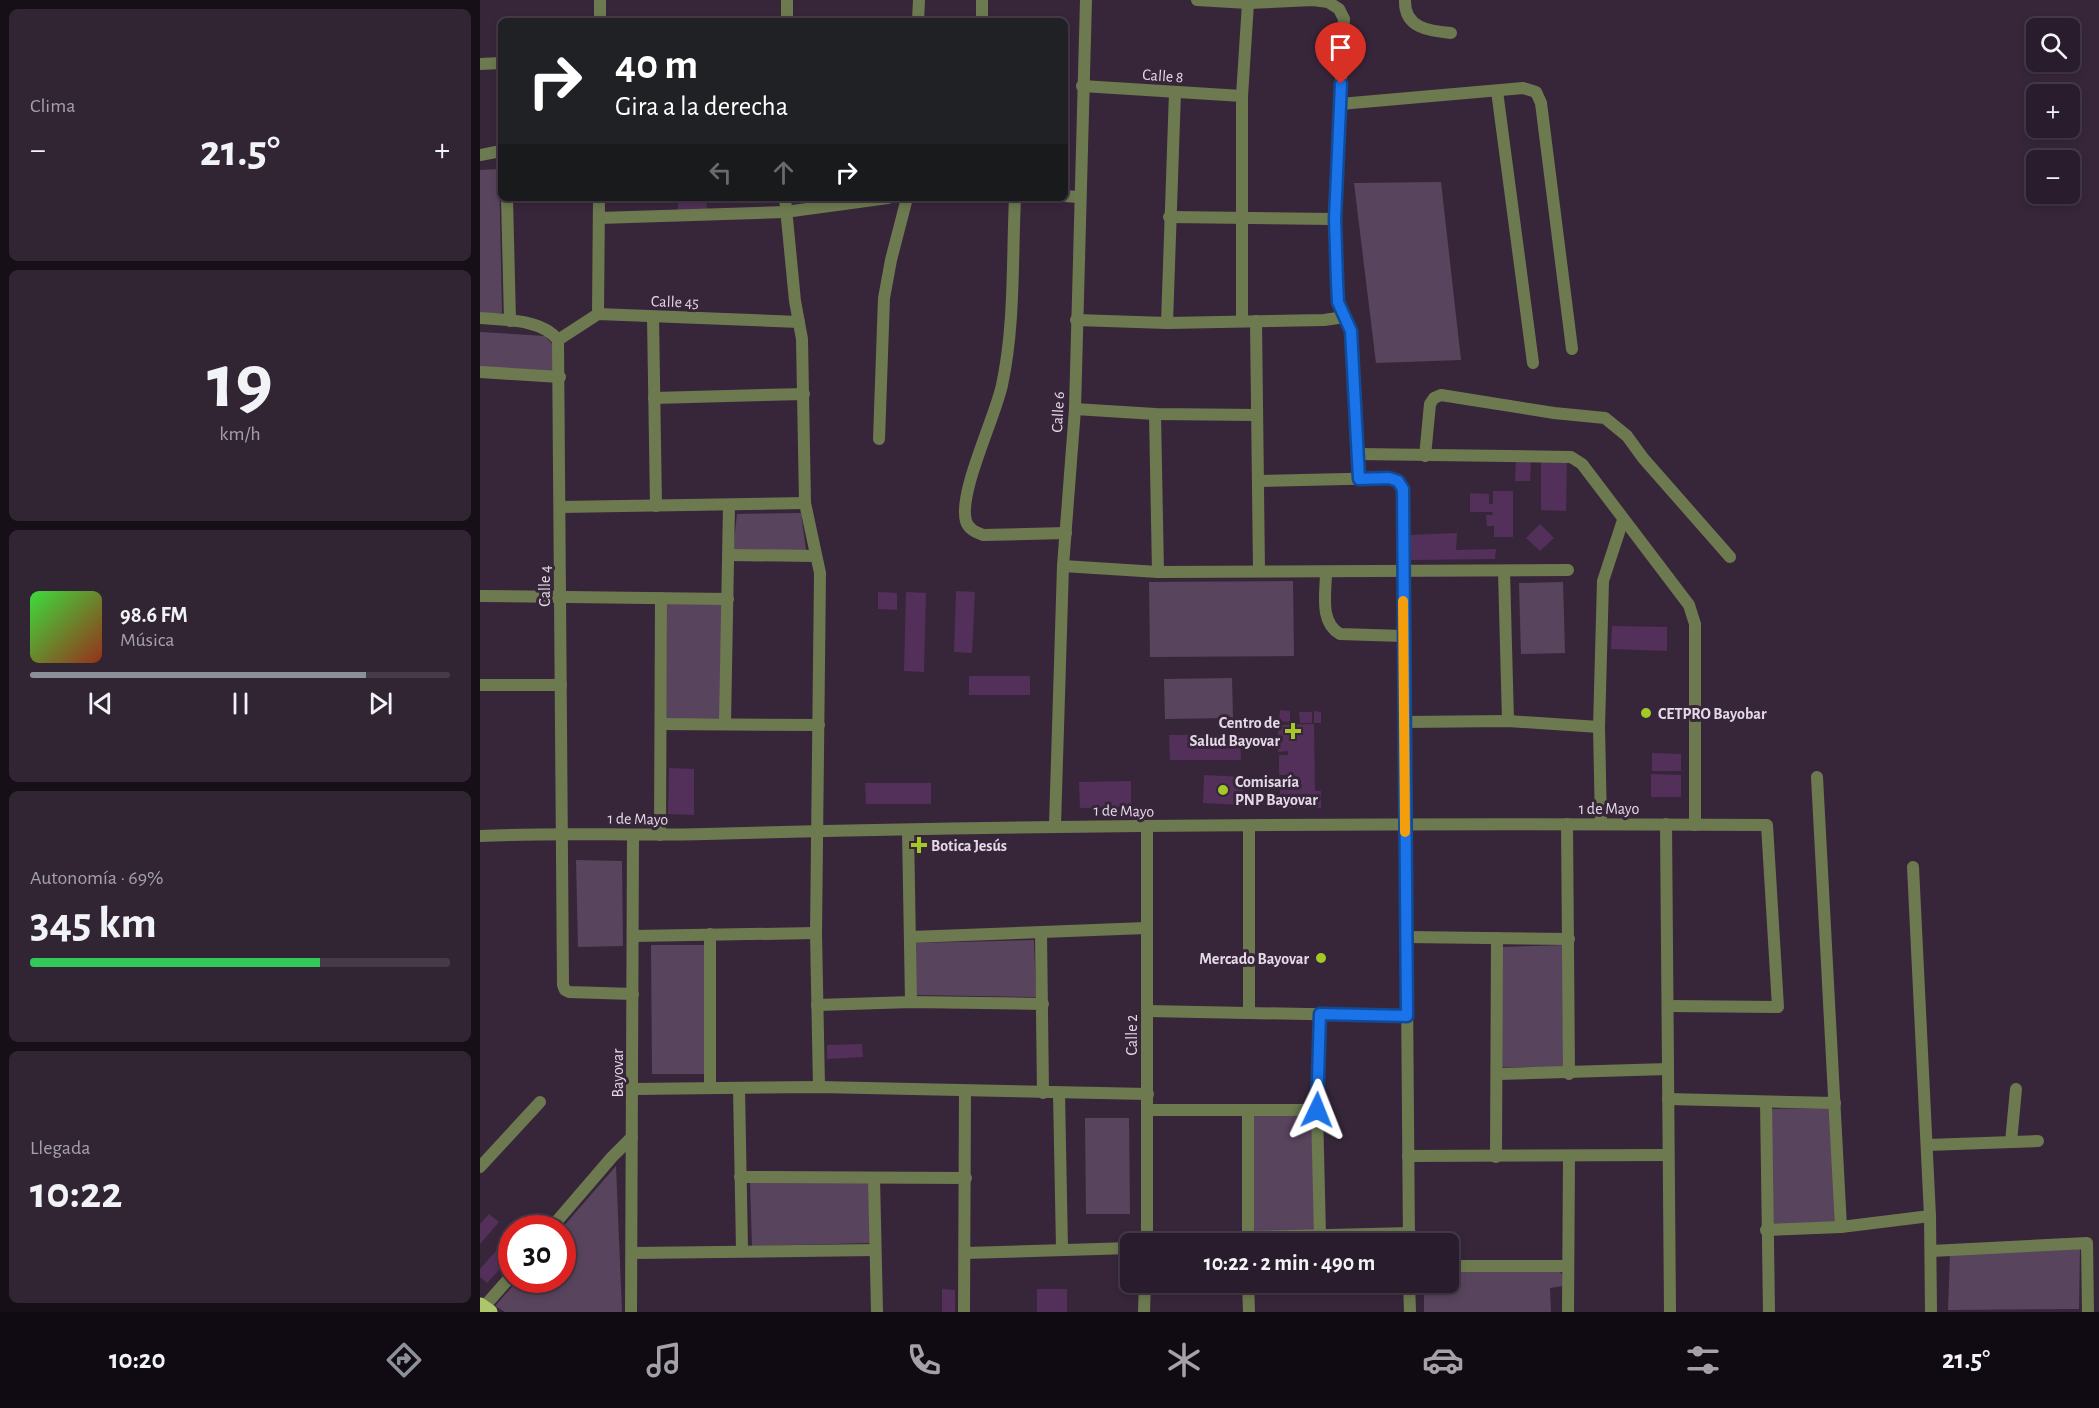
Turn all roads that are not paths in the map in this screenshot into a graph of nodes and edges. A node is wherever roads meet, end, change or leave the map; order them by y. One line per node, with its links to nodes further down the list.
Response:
1 (600, 0): 11 (street)
2 (787, 0): 12 (street)
3 (919, 0): 13 (street)
4 (982, 0): 14 (street)
5 (1086, 0): 18 (street, Calle 6)
6 (1197, 0): 9 (street)
7 (1312, 0): 10 (street); 22 (street)
8 (1405, 0): 15 (street)
9 (1218, 1): 10 (street)
10 (1248, 3): 21 (street)
11 (600, 18)
12 (787, 18)
13 (918, 18)
14 (982, 18)
15 (1451, 33)
16 (498, 63): 17 (street)
17 (480, 64)
18 (1082, 86): 20 (street, Calle 8); 26 (street, Calle 6)
19 (1497, 91): 22 (street); 49 (street); 50 (street)
20 (1174, 92): 21 (street, Calle 8); 34 (street)
21 (1242, 96): 36 (street)
22 (1340, 104): 37 (street)
23 (498, 152): 24 (street)
24 (480, 155)
25 (1068, 196): 26 (street)
26 (1078, 197): 42 (street, Calle 6)
27 (507, 201): 43 (street)
28 (599, 201): 35 (street)
29 (785, 201): 33 (street)
30 (866, 201): 33 (street)
31 (906, 201): 58 (street)
32 (1015, 201): 68 (street)
33 (785, 212): 35 (street); 46 (street)
34 (1169, 217): 36 (street); 47 (street)
35 (599, 218): 38 (street)
36 (1241, 219): 37 (street); 44 (street)
37 (1335, 219): 40 (street)
38 (598, 314): 39 (street, Calle 45); 48 (street)
39 (653, 317): 46 (street, Calle 45); 54 (street)
40 (1345, 317): 45 (street); 59 (street)
41 (480, 318): 43 (street)
42 (1076, 320): 47 (street); 55 (street, Calle 6)
43 (510, 321): 48 (street)
44 (1242, 321): 45 (street); 47 (street)
45 (1256, 321): 57 (street)
46 (799, 322): 53 (street)
47 (1167, 323)
48 (558, 340): 52 (street, Calle 4)
49 (1572, 349)
50 (1533, 363)
51 (480, 372): 52 (street)
52 (560, 377): 66 (street, Calle 4)
53 (804, 394): 54 (street); 63 (street)
54 (654, 398): 65 (street)
55 (1075, 409): 56 (street); 68 (street, Calle 6)
56 (1155, 414): 57 (street); 76 (street)
57 (1257, 415): 62 (street)
58 (879, 439)
59 (1358, 454): 60 (street); 61 (street)
60 (1425, 456): 67 (street); 71 (street)
61 (1359, 479): 62 (street); 78 (street)
62 (1258, 481): 74 (street)
63 (805, 503): 64 (street); 70 (street)
64 (729, 505): 65 (street); 69 (street)
65 (656, 506): 66 (street)
66 (560, 507): 80 (street, Calle 4)
67 (1623, 520): 91 (street); 98 (street)
68 (1066, 533): 72 (street, Calle 6)
69 (729, 555): 70 (street); 82 (street)
70 (816, 556): 90 (street)
71 (1730, 557)
72 (1063, 566): 76 (street); 97 (street, Calle 6)
73 (1568, 570): 75 (street)
74 (1259, 571): 76 (street); 77 (street)
75 (1504, 571): 78 (street); 86 (street)
76 (1158, 572)
77 (1326, 572): 78 (street); 83 (street)
78 (1403, 572): 83 (street)
79 (480, 596): 80 (street)
80 (561, 597): 81 (street); 85 (street, Calle 4)
81 (661, 598): 82 (street); 88 (street)
82 (728, 599): 89 (street)
83 (1403, 636): 87 (street)
84 (480, 685): 85 (street)
85 (561, 685): 103 (street, Calle 4)
86 (1508, 721): 87 (street); 91 (street)
87 (1404, 722): 93 (street)
88 (661, 724): 89 (street); 105 (street)
89 (725, 724): 90 (street)
90 (819, 725): 102 (street)
91 (1599, 727): 95 (street)
92 (1817, 777): 141 (street)
93 (1404, 823): 94 (street, 1 de Mayo); 100 (street, 1 de Mayo); 114 (street)
94 (1567, 824): 95 (street, 1 de Mayo); 116 (street)
95 (1601, 824): 96 (street, 1 de Mayo)
96 (1666, 824): 98 (street, 1 de Mayo); 121 (street)
97 (1055, 825): 99 (street, 1 de Mayo); 101 (street, 1 de Mayo)
98 (1695, 825): 121 (street, 1 de Mayo)
99 (1147, 827): 100 (street, 1 de Mayo); 108 (street, Calle 2)
100 (1249, 827): 123 (street)
101 (908, 830): 102 (street, 1 de Mayo); 113 (street)
102 (818, 831): 105 (street, 1 de Mayo); 109 (street)
103 (561, 832): 104 (street, 1 de Mayo); 106 (street, 1 de Mayo); 117 (street, Calle 4)
104 (633, 835): 105 (street, 1 de Mayo); 112 (street, Bayovar)
105 (660, 835)
106 (480, 836)
107 (1913, 867): 148 (street)
108 (1146, 928): 110 (street); 122 (street, Calle 2)
109 (816, 933): 111 (street); 120 (street)
110 (1041, 933): 113 (street); 119 (street)
111 (710, 934): 112 (street); 130 (street)
112 (633, 936): 117 (street, Bayovar)
113 (910, 937): 118 (street)
114 (1407, 937): 115 (street); 125 (street)
115 (1497, 938): 116 (street); 127 (street)
116 (1569, 939): 128 (street)
117 (633, 994): 132 (street, Bayovar)
118 (911, 1002): 119 (street); 120 (street)
119 (1043, 1004): 135 (street)
120 (818, 1005): 129 (street)
121 (1669, 1006): 126 (street)
122 (1148, 1011): 123 (street); 137 (street, Calle 2)
123 (1249, 1013): 124 (street)
124 (1320, 1014): 125 (street); 144 (street)
125 (1407, 1016): 150 (street)
126 (1668, 1069): 128 (street); 138 (street)
127 (1497, 1074): 128 (street); 151 (street)
128 (1569, 1074)
129 (819, 1087): 131 (street); 134 (street)
130 (710, 1088): 131 (street); 132 (street)
131 (739, 1088): 154 (street)
132 (634, 1089): 145 (street, Bayovar)
133 (2016, 1089): 147 (street)
134 (965, 1092): 135 (street); 156 (street)
135 (1043, 1093): 136 (street)
136 (1059, 1093): 137 (street); 166 (street)
137 (1148, 1094): 142 (street, Calle 2)
138 (1668, 1099): 140 (street); 149 (street)
139 (540, 1102): 153 (street)
140 (1766, 1102): 141 (street); 160 (street)
141 (1834, 1103): 159 (street)
142 (1149, 1110): 143 (street); 161 (street, Calle 2)
143 (1248, 1110): 144 (street); 162 (street)
144 (1317, 1110): 163 (street)
145 (632, 1137): 157 (street); 170 (street, Bayovar)
146 (2038, 1141): 147 (street)
147 (2011, 1142): 148 (street)
148 (1927, 1145): 158 (street)
149 (1668, 1155): 152 (street); 186 (street)
150 (1408, 1156): 151 (street); 164 (street)
151 (1496, 1157): 152 (street)
152 (1569, 1157): 173 (street)
153 (480, 1167)
154 (740, 1177): 155 (street); 167 (street)
155 (874, 1178): 156 (street); 168 (street)
156 (966, 1178): 171 (street)
157 (563, 1215)
158 (1930, 1216): 159 (street); 169 (street)
159 (1840, 1227): 160 (street)
160 (1766, 1230): 187 (street)
161 (1146, 1233)
162 (1248, 1233)
163 (1320, 1233)
164 (1409, 1233)
165 (1120, 1248): 166 (street)
166 (1062, 1249): 171 (street)
167 (742, 1250): 168 (street); 170 (street)
168 (875, 1250): 180 (street)
169 (1931, 1251): 188 (street); 189 (street)
170 (633, 1253): 179 (street, Bayovar)
171 (965, 1253): 181 (street)
172 (1459, 1266): 173 (street)
173 (1568, 1266): 185 (street)
174 (498, 1292): 178 (street)
175 (1145, 1293): 182 (street)
176 (1248, 1293): 183 (street)
177 (1409, 1293): 184 (street)
178 (484, 1308)
179 (631, 1312)
180 (877, 1312)
181 (964, 1312)
182 (1144, 1312)
183 (1249, 1312)
184 (1410, 1312)
185 (1568, 1312)
186 (1670, 1312)
187 (1769, 1312)
188 (1931, 1312)
189 (2088, 1312)

